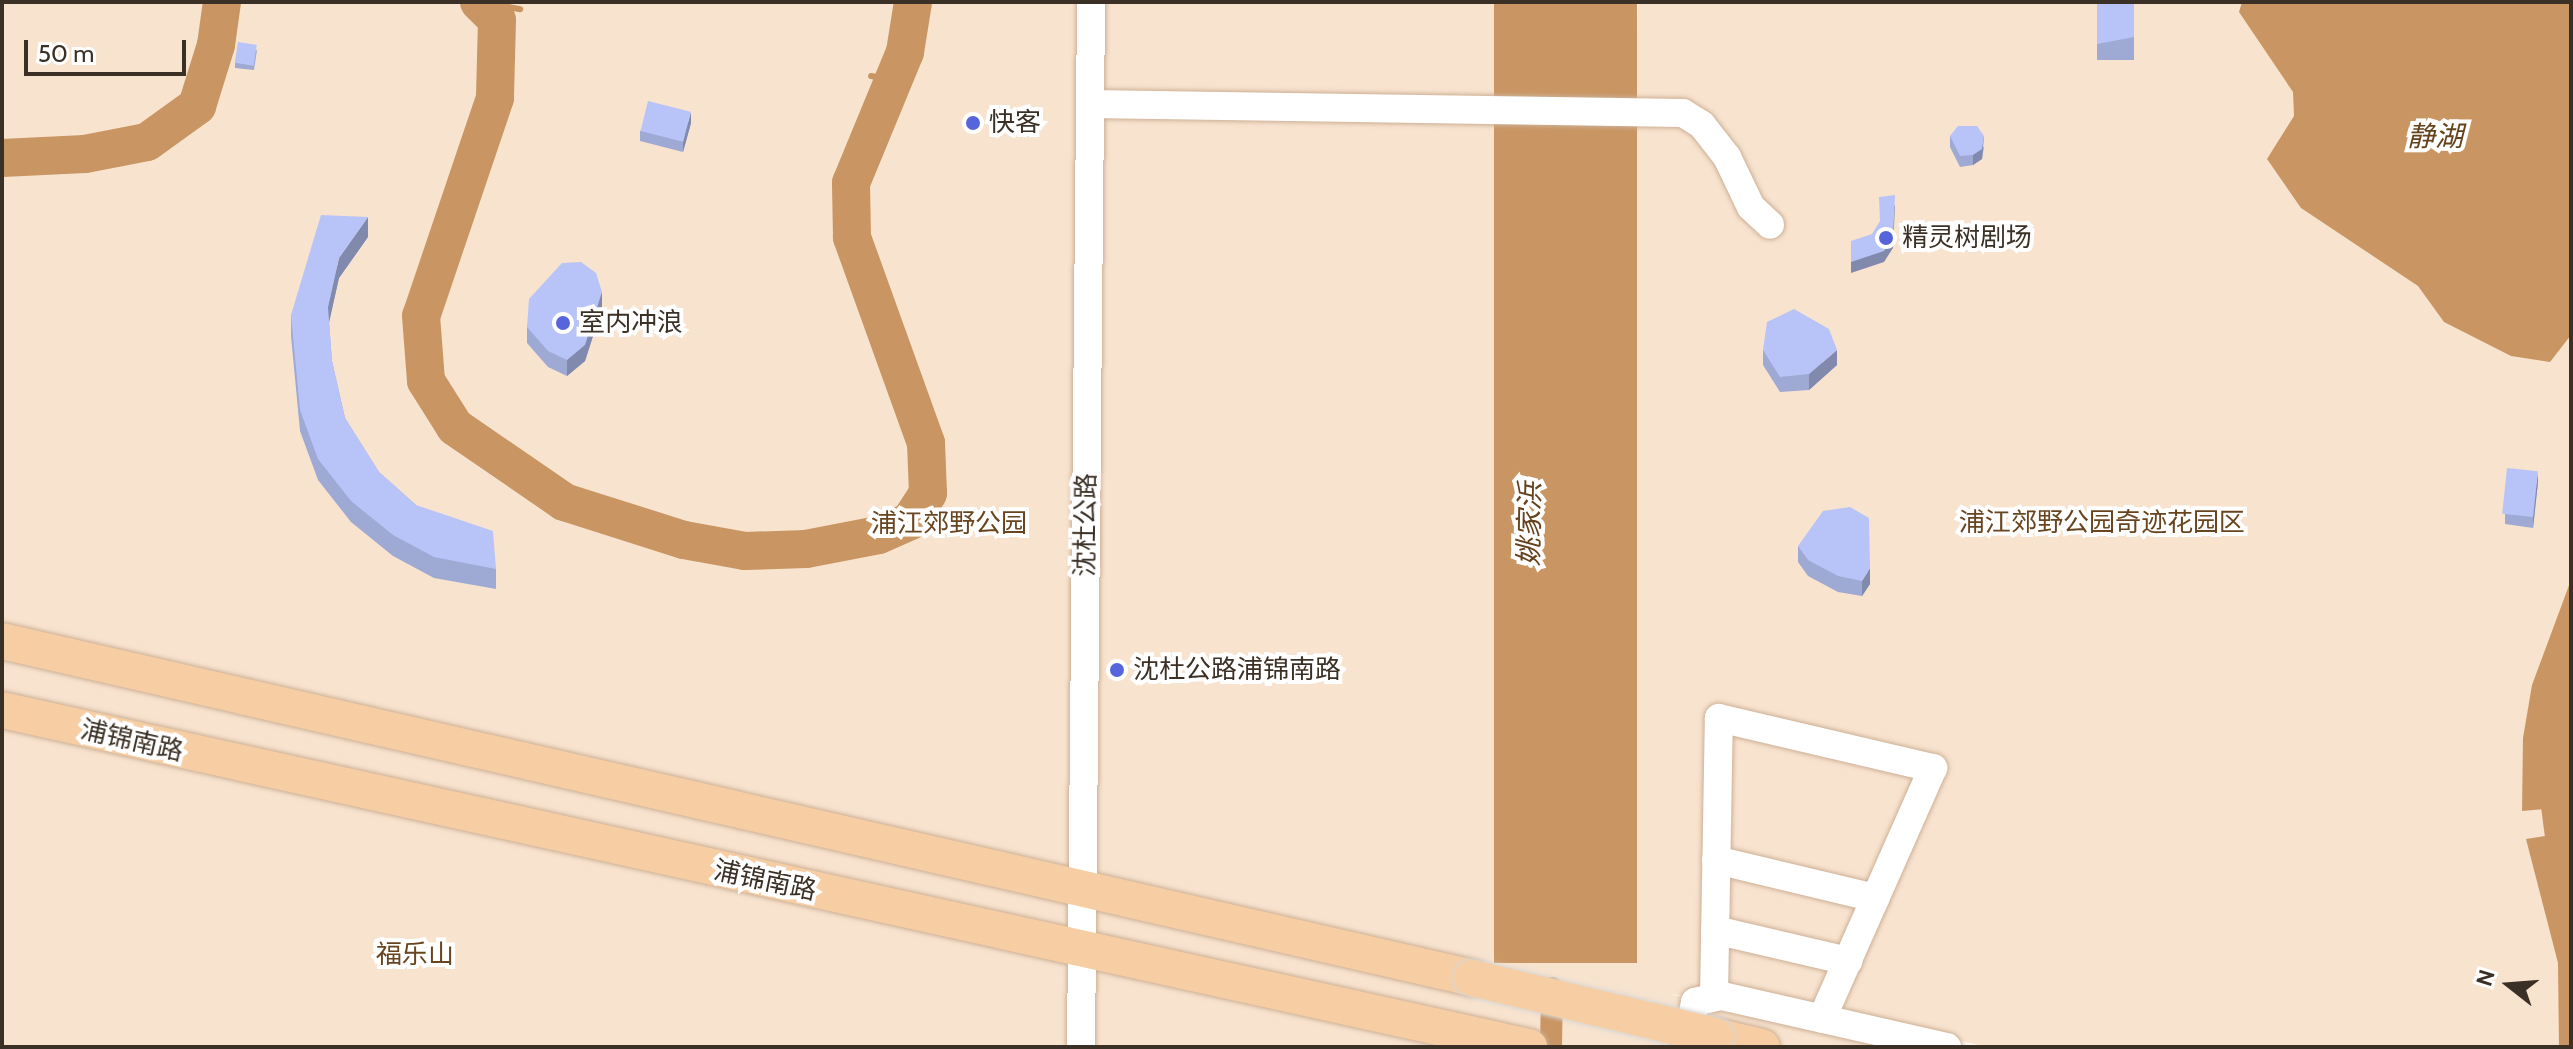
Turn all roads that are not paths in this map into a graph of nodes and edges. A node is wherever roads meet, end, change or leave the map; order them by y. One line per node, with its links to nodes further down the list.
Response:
1 (1091, 2): 2 (street, 沈杜公路)
2 (1090, 104): 3 (street); 7 (street, 沈杜公路)
3 (1770, 225)
4 (2, 641): 7 (main road)
5 (2, 710): 10 (main road, 浦锦南路)
6 (1716, 860): 8 (street); 8 (street); 9 (street)
7 (1083, 891): 10 (street, 沈杜公路); 14 (main road, bridge)
8 (1876, 898): 11 (street)
9 (1715, 930): 11 (street); 12 (street)
10 (1082, 950): 15 (main road, 浦锦南路); 16 (street, 沈杜公路)
11 (1848, 961): 13 (street)
12 (1714, 997): 13 (street); 14 (street)
13 (1822, 1018): 18 (street)
14 (1701, 1042): 17 (main road)
15 (1512, 1043)
16 (1081, 1047)
17 (1762, 1047)
18 (1947, 1047)

